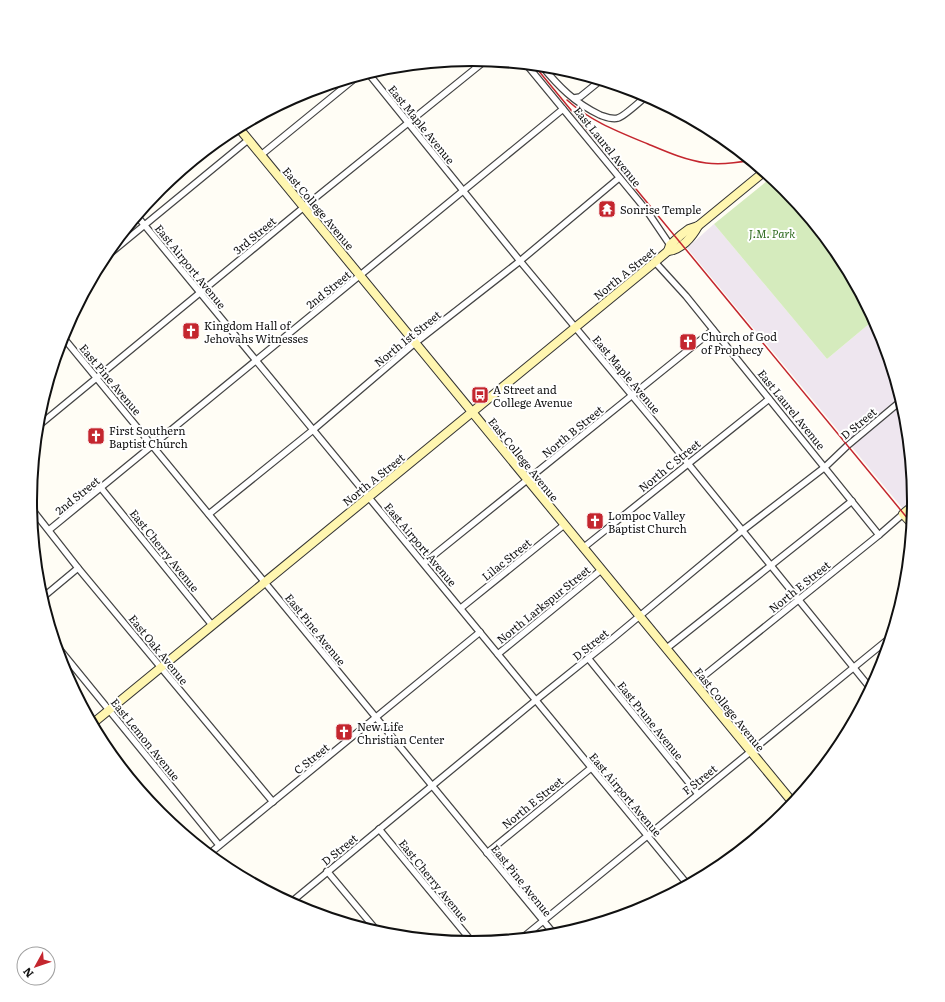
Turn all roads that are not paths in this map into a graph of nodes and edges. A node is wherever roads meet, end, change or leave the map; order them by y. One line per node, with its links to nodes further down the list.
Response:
1 (479, 66): 10 (street, 3rd Street)
2 (530, 69): 9 (street, East Laurel Avenue)
3 (547, 72): 7 (street, East Laurel Avenue)
4 (372, 78): 10 (street, East Maple Avenue)
5 (348, 84): 13 (street)
6 (596, 84): 7 (street)
7 (574, 98): 8 (street, East Laurel Avenue)
8 (642, 100)
9 (563, 109): 15 (street, East Laurel Avenue); 16 (street, 2nd Street)
10 (408, 123): 16 (street, East Maple Avenue); 17 (street, 3rd Street)
11 (242, 132): 12 (street, East College Avenue)
12 (248, 140): 13 (street, East College Avenue); 19 (street)
13 (261, 156): 17 (street, East College Avenue)
14 (761, 175): 21 (street, North A Street)
15 (620, 178): 21 (street, East Laurel Avenue); 22 (street, North 1st Street)
16 (463, 190): 22 (street, East Maple Avenue); 24 (street, 2nd Street)
17 (304, 207): 24 (street, East College Avenue); 25 (street, 3rd Street)
18 (140, 220): 19 (street, East Airport Avenue)
19 (145, 225): 20 (street); 25 (street, East Airport Avenue)
20 (120, 245)
21 (669, 248): 23 (street, North A Street)
22 (520, 261): 26 (street, East Maple Avenue); 29 (street, North 1st Street)
23 (655, 262): 26 (street, North A Street); 27 (street, East Laurel Avenue)
24 (360, 275): 29 (street, East College Avenue); 30 (street, 2nd Street)
25 (200, 293): 30 (street, East Airport Avenue); 31 (street, 3rd Street)
26 (575, 327): 32 (street, East Maple Avenue); 35 (street, North A Street)
27 (713, 330): 32 (street, North B Street); 33 (street, East Laurel Avenue)
28 (67, 342): 31 (street, East Pine Avenue)
29 (416, 342): 35 (street, East College Avenue); 37 (street, North 1st Street)
30 (256, 361): 37 (street, East Airport Avenue); 38 (street, 2nd Street)
31 (97, 378): 36 (street, 3rd Street); 38 (street, East Pine Avenue)
32 (632, 396): 39 (street, East Maple Avenue); 41 (street, North B Street)
33 (768, 399): 39 (street, North C Street); 40 (street, East Laurel Avenue)
34 (897, 404): 40 (street, D Street)
35 (472, 412): 41 (street, East College Avenue); 43 (street, North A Street)
36 (44, 421)
37 (313, 430): 43 (street, East Airport Avenue); 46 (street, North 1st Street)
38 (152, 445): 42 (street, 2nd Street); 46 (street, East Pine Avenue)
39 (687, 463): 52 (street, East Maple Avenue); 54 (street, North C Street)
40 (825, 467): 44 (street, East Laurel Avenue); 52 (street, D Street)
41 (527, 480): 50 (street, East College Avenue); 55 (street, North B Street)
42 (101, 488): 51 (street, 2nd Street); 64 (street, East Cherry Avenue)
43 (369, 496): 55 (street, East Airport Avenue); 59 (street, North A Street)
44 (852, 501): 53 (street, East Laurel Avenue); 56 (street)
45 (908, 510): 47 (street, North E Street)
46 (209, 514): 59 (street, East Pine Avenue)
47 (903, 514): 49 (street); 53 (street, North E Street)
48 (38, 516): 51 (street, East Oak Avenue)
49 (907, 519)
50 (564, 525): 54 (street, East College Avenue); 62 (street, Lilac Street)
51 (49, 530): 57 (street, East Oak Avenue)
52 (743, 530): 56 (street, East Maple Avenue); 63 (street, D Street)
53 (880, 535): 61 (street, North E Street)
54 (583, 548): 58 (street, East College Avenue)
55 (424, 563): 62 (street, East Airport Avenue)
56 (771, 565): 61 (street, East Maple Avenue); 67 (street)
57 (78, 568): 60 (street); 71 (street, East Oak Avenue)
58 (601, 570): 63 (street, East College Avenue); 68 (street, North Larkspur Street)
59 (266, 582): 64 (street, North A Street); 77 (street, East Pine Avenue)
60 (47, 594)
61 (799, 600): 72 (street, East Maple Avenue); 73 (street, North E Street)
62 (461, 608): 65 (street, East Airport Avenue)
63 (639, 616): 67 (street, East College Avenue); 70 (street, D Street)
64 (212, 625): 71 (street, North A Street)
65 (480, 632): 68 (street, East Airport Avenue); 77 (street, C Street)
66 (884, 642): 72 (street, F Street)
67 (667, 648): 73 (street, East College Avenue)
68 (498, 654): 75 (street, East Airport Avenue)
69 (66, 657): 76 (street, East Lemon Avenue)
70 (588, 658): 75 (street, D Street); 82 (street, East Prune Avenue)
71 (161, 668): 76 (street, North A Street); 84 (street, East Oak Avenue)
72 (854, 668): 74 (street, East Maple Avenue); 79 (street, F Street)
73 (695, 683): 79 (street, East College Avenue)
74 (867, 685)
75 (536, 700): 80 (street, East Airport Avenue); 81 (street, D Street)
76 (109, 710): 78 (street, North A Street); 87 (street, East Lemon Avenue)
77 (376, 718): 81 (street, East Pine Avenue); 84 (street, C Street)
78 (96, 721)
79 (751, 751): 82 (street, F Street); 83 (street, East College Avenue)
80 (591, 768): 86 (street, East Airport Avenue); 89 (street, North E Street)
81 (432, 785): 85 (street, D Street); 89 (street, East Pine Avenue)
82 (698, 794): 86 (street, F Street)
83 (790, 799)
84 (273, 802): 87 (street, C Street)
85 (379, 829): 90 (street, D Street); 97 (street, East Cherry Avenue)
86 (647, 835): 91 (street, East Airport Avenue); 93 (street, F Street)
87 (219, 846): 88 (street, C Street)
88 (213, 851)
89 (487, 853): 93 (street, East Pine Avenue)
90 (328, 871): 92 (street, D Street); 94 (street)
91 (685, 881)
92 (295, 898)
93 (543, 920): 95 (street, East Pine Avenue); 96 (street, F Street)
94 (372, 925)
95 (550, 929)
96 (528, 933)
97 (467, 936)

